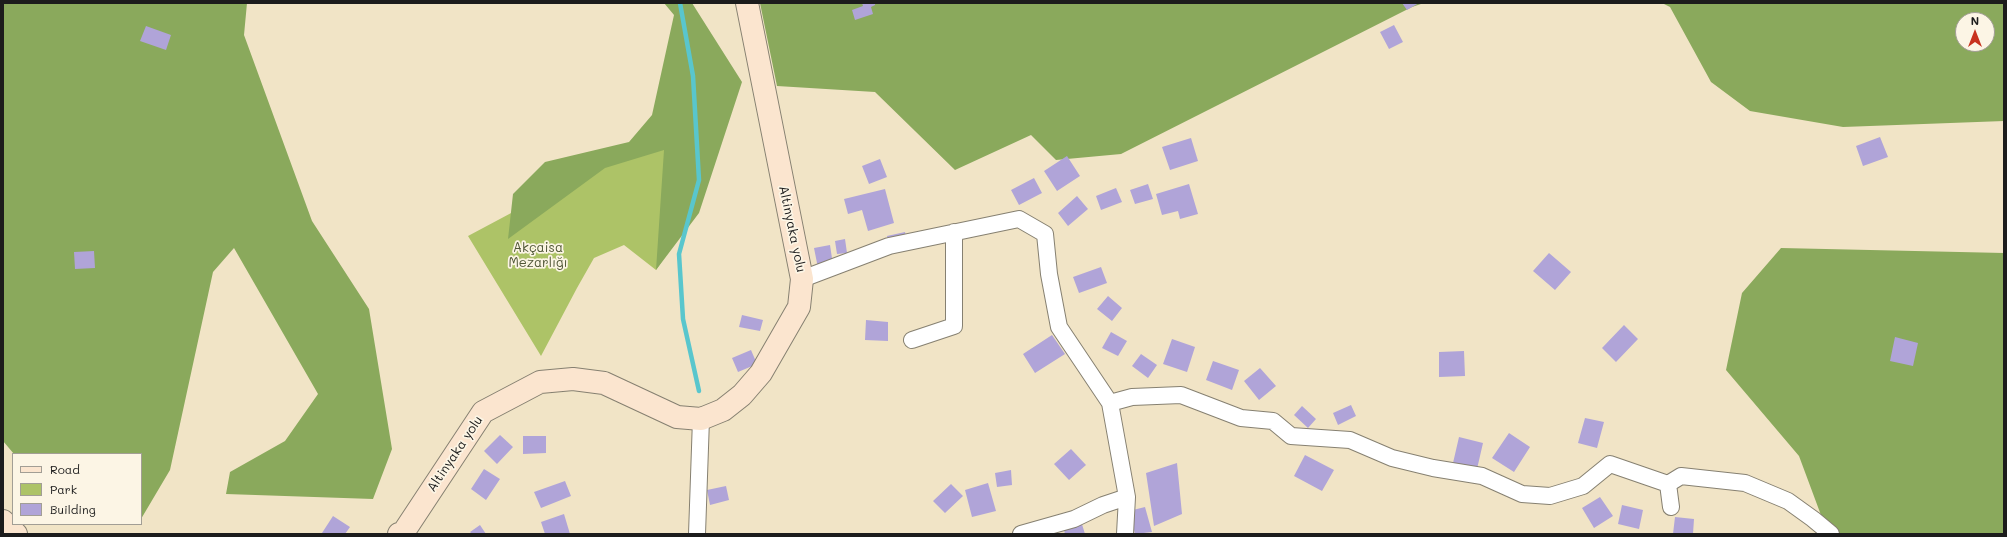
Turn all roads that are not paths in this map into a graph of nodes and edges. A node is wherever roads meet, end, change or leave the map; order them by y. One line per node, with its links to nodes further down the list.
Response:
1 (747, 3): 3 (main road, Altinyaka yolu)
2 (954, 232): 3 (street); 4 (street); 5 (street)
3 (802, 279): 6 (main road, Altinyaka yolu)
4 (912, 340)
5 (1110, 403): 7 (street); 8 (street)
6 (701, 419): 12 (main road, Altinyaka yolu); 13 (street)
7 (1668, 484): 9 (street); 16 (street)
8 (1127, 498): 14 (street); 15 (street)
9 (1670, 507)
10 (3, 521): 11 (main road)
11 (16, 534)
12 (399, 534)
13 (697, 534)
14 (1021, 534)
15 (1125, 534)
16 (1831, 534)

